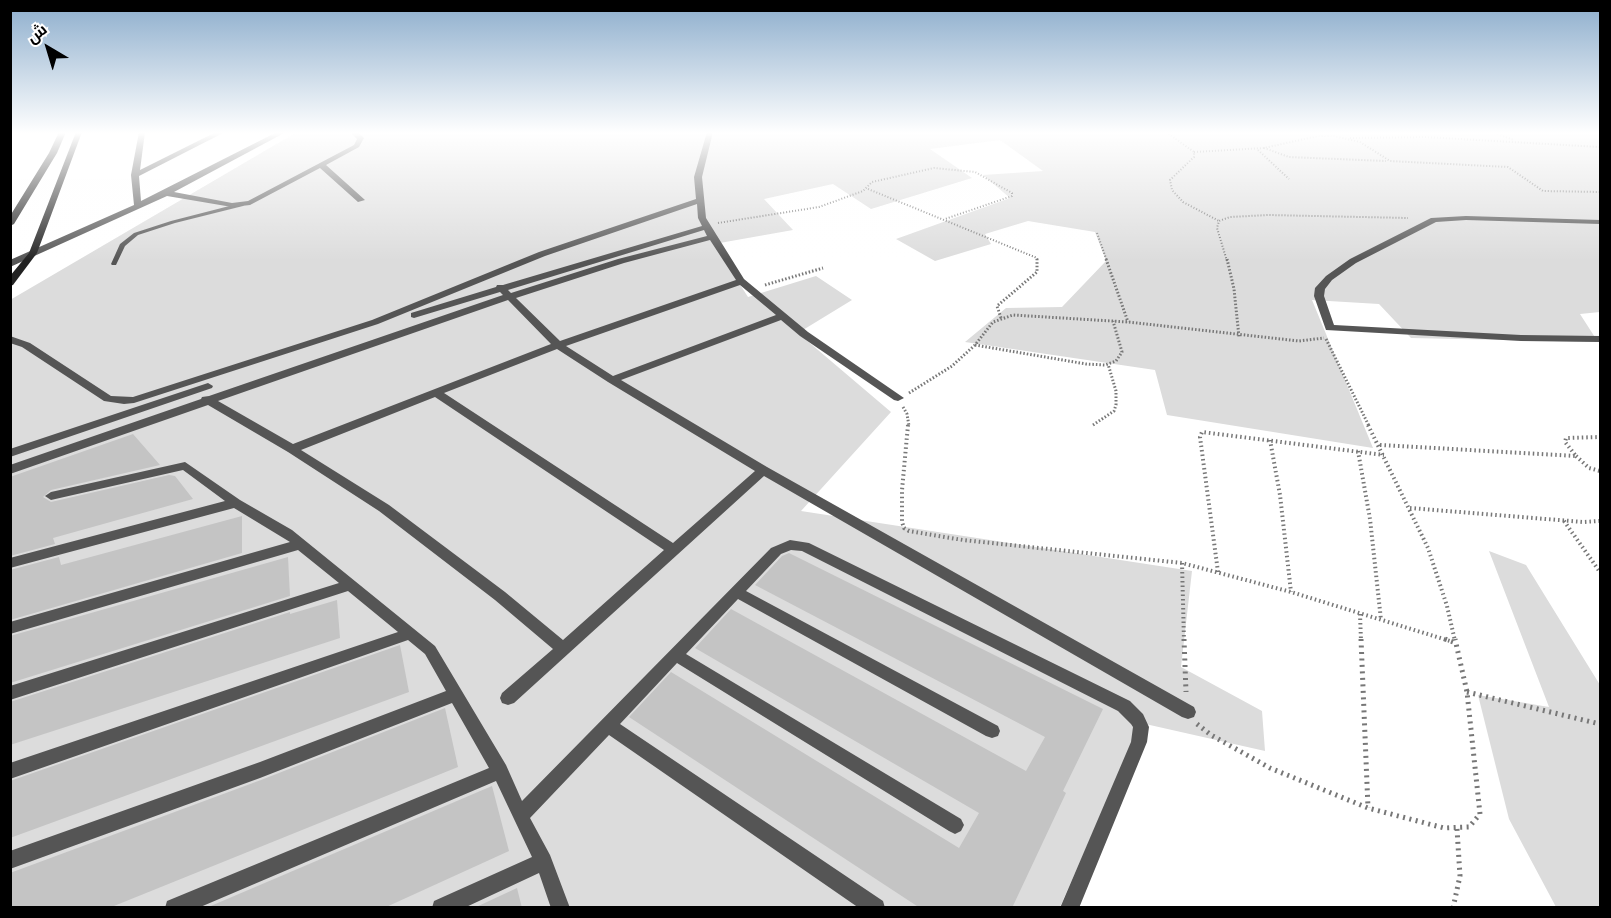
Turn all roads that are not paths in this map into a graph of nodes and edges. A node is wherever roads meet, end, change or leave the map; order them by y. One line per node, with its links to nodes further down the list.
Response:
1 (40, 175): 14 (street)
2 (63, 175): 17 (street)
3 (135, 175): 12 (street)
4 (201, 175): 8 (street)
5 (303, 175): 11 (street)
6 (332, 175): 9 (street)
7 (699, 175): 10 (street)
8 (166, 193): 11 (street); 12 (street)
9 (361, 200)
10 (700, 200): 15 (street); 24 (street)
11 (241, 205): 19 (lane)
12 (138, 206): 17 (street)
13 (1600, 222): 25 (street)
14 (10, 224)
15 (706, 226): 16 (street); 22 (street)
16 (712, 237): 20 (street); 22 (street)
17 (33, 253): 18 (street); 21 (street)
18 (10, 264)
19 (114, 264)
20 (741, 281): 23 (street); 26 (street)
21 (11, 283)
22 (505, 292): 26 (street); 28 (street); 31 (street)
23 (782, 316): 27 (street); 30 (street)
24 (10, 339)
25 (1600, 339)
26 (558, 345): 27 (street); 29 (street)
27 (612, 380): 35 (street)
28 (192, 391): 31 (street); 33 (street)
29 (436, 393): 32 (street); 39 (street)
30 (898, 398)
31 (210, 401): 32 (street); 34 (street)
32 (292, 449): 45 (street)
33 (10, 453)
34 (10, 470)
35 (763, 470): 39 (street); 50 (street)
36 (51, 496): 37 (street)
37 (236, 503): 38 (street); 40 (street)
38 (301, 544): 41 (street); 43 (street)
39 (674, 550): 45 (street)
40 (10, 563)
41 (350, 585): 44 (street); 47 (street)
42 (737, 592): 46 (street); 52 (street); 63 (street)
43 (10, 628)
44 (409, 634): 48 (street); 53 (street)
45 (563, 649): 49 (street)
46 (676, 655): 51 (street); 56 (street)
47 (10, 693)
48 (457, 694): 54 (street); 57 (street)
49 (508, 698)
50 (1188, 712)
51 (608, 725): 55 (street); 62 (street)
52 (992, 731)
53 (10, 771)
54 (500, 771): 55 (street); 59 (street)
55 (520, 816): 58 (street)
56 (955, 825)
57 (10, 860)
58 (544, 861): 60 (street); 61 (street)
59 (174, 908)
60 (441, 908)
61 (561, 908)
62 (876, 908)
63 (1069, 908)

